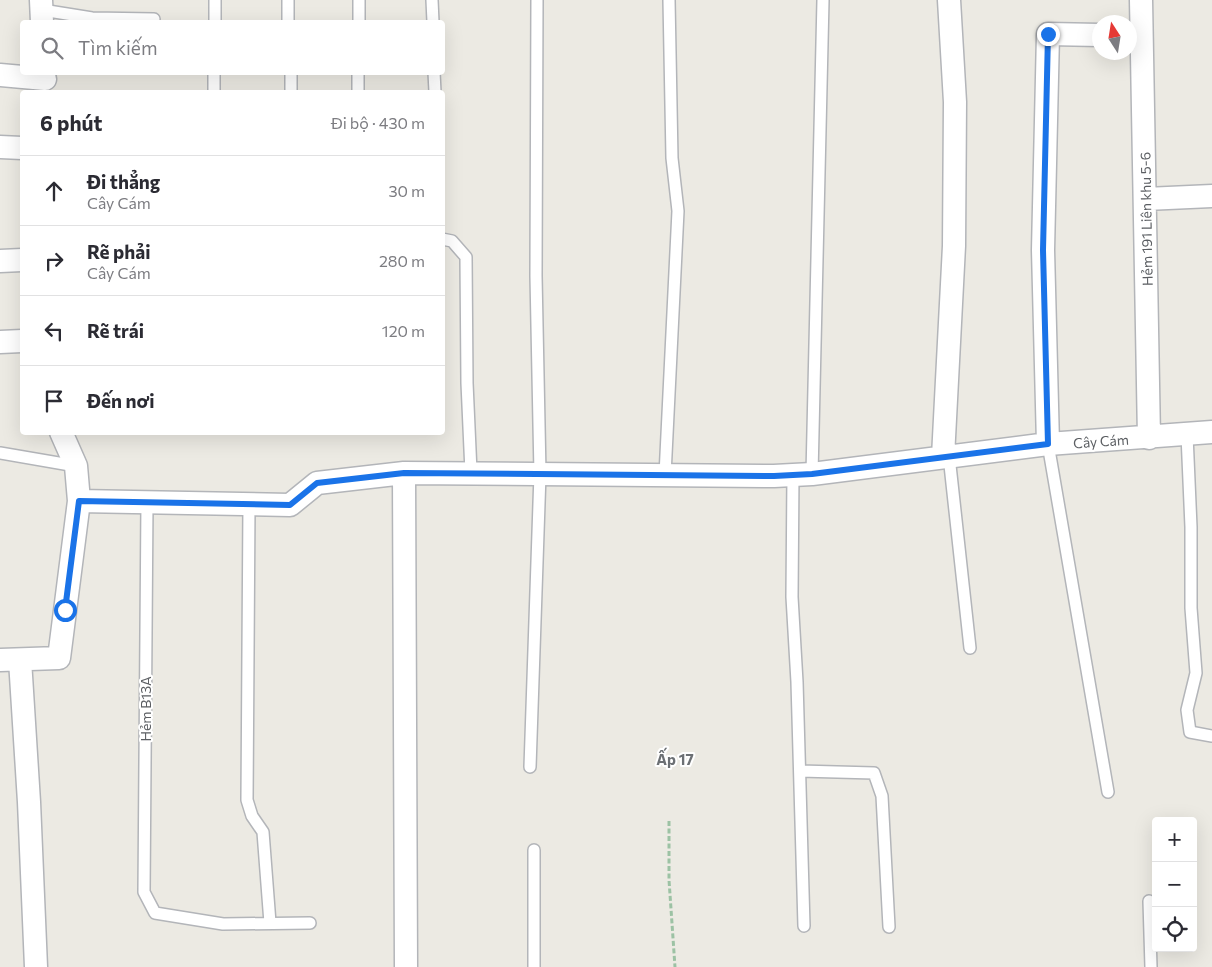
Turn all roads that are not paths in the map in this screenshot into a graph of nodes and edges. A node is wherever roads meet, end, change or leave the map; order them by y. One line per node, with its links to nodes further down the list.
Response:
1 (215, 0): 12 (lane)
2 (288, 0): 13 (lane)
3 (359, 0): 14 (lane)
4 (432, 0): 15 (lane)
5 (537, 0): 48 (lane)
6 (669, 0): 50 (lane)
7 (822, 0): 49 (lane)
8 (949, 0): 44 (street)
9 (1141, 0): 16 (street, Hẻm 191 Liên khu 5-6)
10 (42, 11): 11 (lane)
11 (154, 19)
12 (214, 20)
13 (288, 20)
14 (359, 20)
15 (433, 20)
16 (1137, 23)
17 (1092, 35): 42 (street)
18 (1137, 60): 32 (street, Hẻm 191 Liên khu 5-6)
19 (0, 74): 24 (street)
20 (214, 75): 25 (lane)
21 (291, 75): 26 (lane)
22 (358, 75): 27 (lane)
23 (434, 75): 28 (lane)
24 (45, 82)
25 (214, 90)
26 (291, 90)
27 (358, 90)
28 (434, 90)
29 (0, 147): 30 (street)
30 (20, 148)
31 (1212, 196): 32 (street)
32 (1146, 199): 41 (street, Hẻm 191 Liên khu 5-6)
33 (445, 240): 46 (lane)
34 (20, 260): 35 (street)
35 (0, 261)
36 (0, 342): 37 (street)
37 (20, 342)
38 (1212, 432): 40 (street, Cây Cám)
39 (62, 435): 45 (street)
40 (1187, 435): 41 (street, Cây Cám); 56 (lane)
41 (1149, 438): 42 (street, Cây Cám)
42 (1048, 444): 44 (street, Cây Cám); 59 (lane)
43 (0, 453): 45 (lane)
44 (946, 456): 49 (street, Cây Cám); 54 (lane)
45 (76, 466): 51 (street)
46 (471, 472): 47 (street, Cây Cám); 48 (street, Cây Cám)
47 (404, 473): 53 (street, Cây Cám); 67 (street)
48 (540, 474): 50 (street, Cây Cám); 57 (lane)
49 (803, 474): 50 (street, Cây Cám); 58 (lane)
50 (665, 475)
51 (79, 501): 52 (street, Cây Cám); 55 (street)
52 (147, 502): 53 (street, Cây Cám); 63 (lane, Hẻm B13A)
53 (249, 504): 63 (lane)
54 (970, 648)
55 (10, 660): 66 (street)
56 (1212, 736)
57 (530, 767)
58 (800, 771): 64 (lane); 65 (lane)
59 (1108, 792)
60 (534, 850): 68 (lane)
61 (1148, 901): 69 (lane)
62 (310, 923): 63 (lane)
63 (270, 924)
64 (804, 926)
65 (889, 927)
66 (36, 967)
67 (406, 967)
68 (534, 967)
69 (1151, 967)

